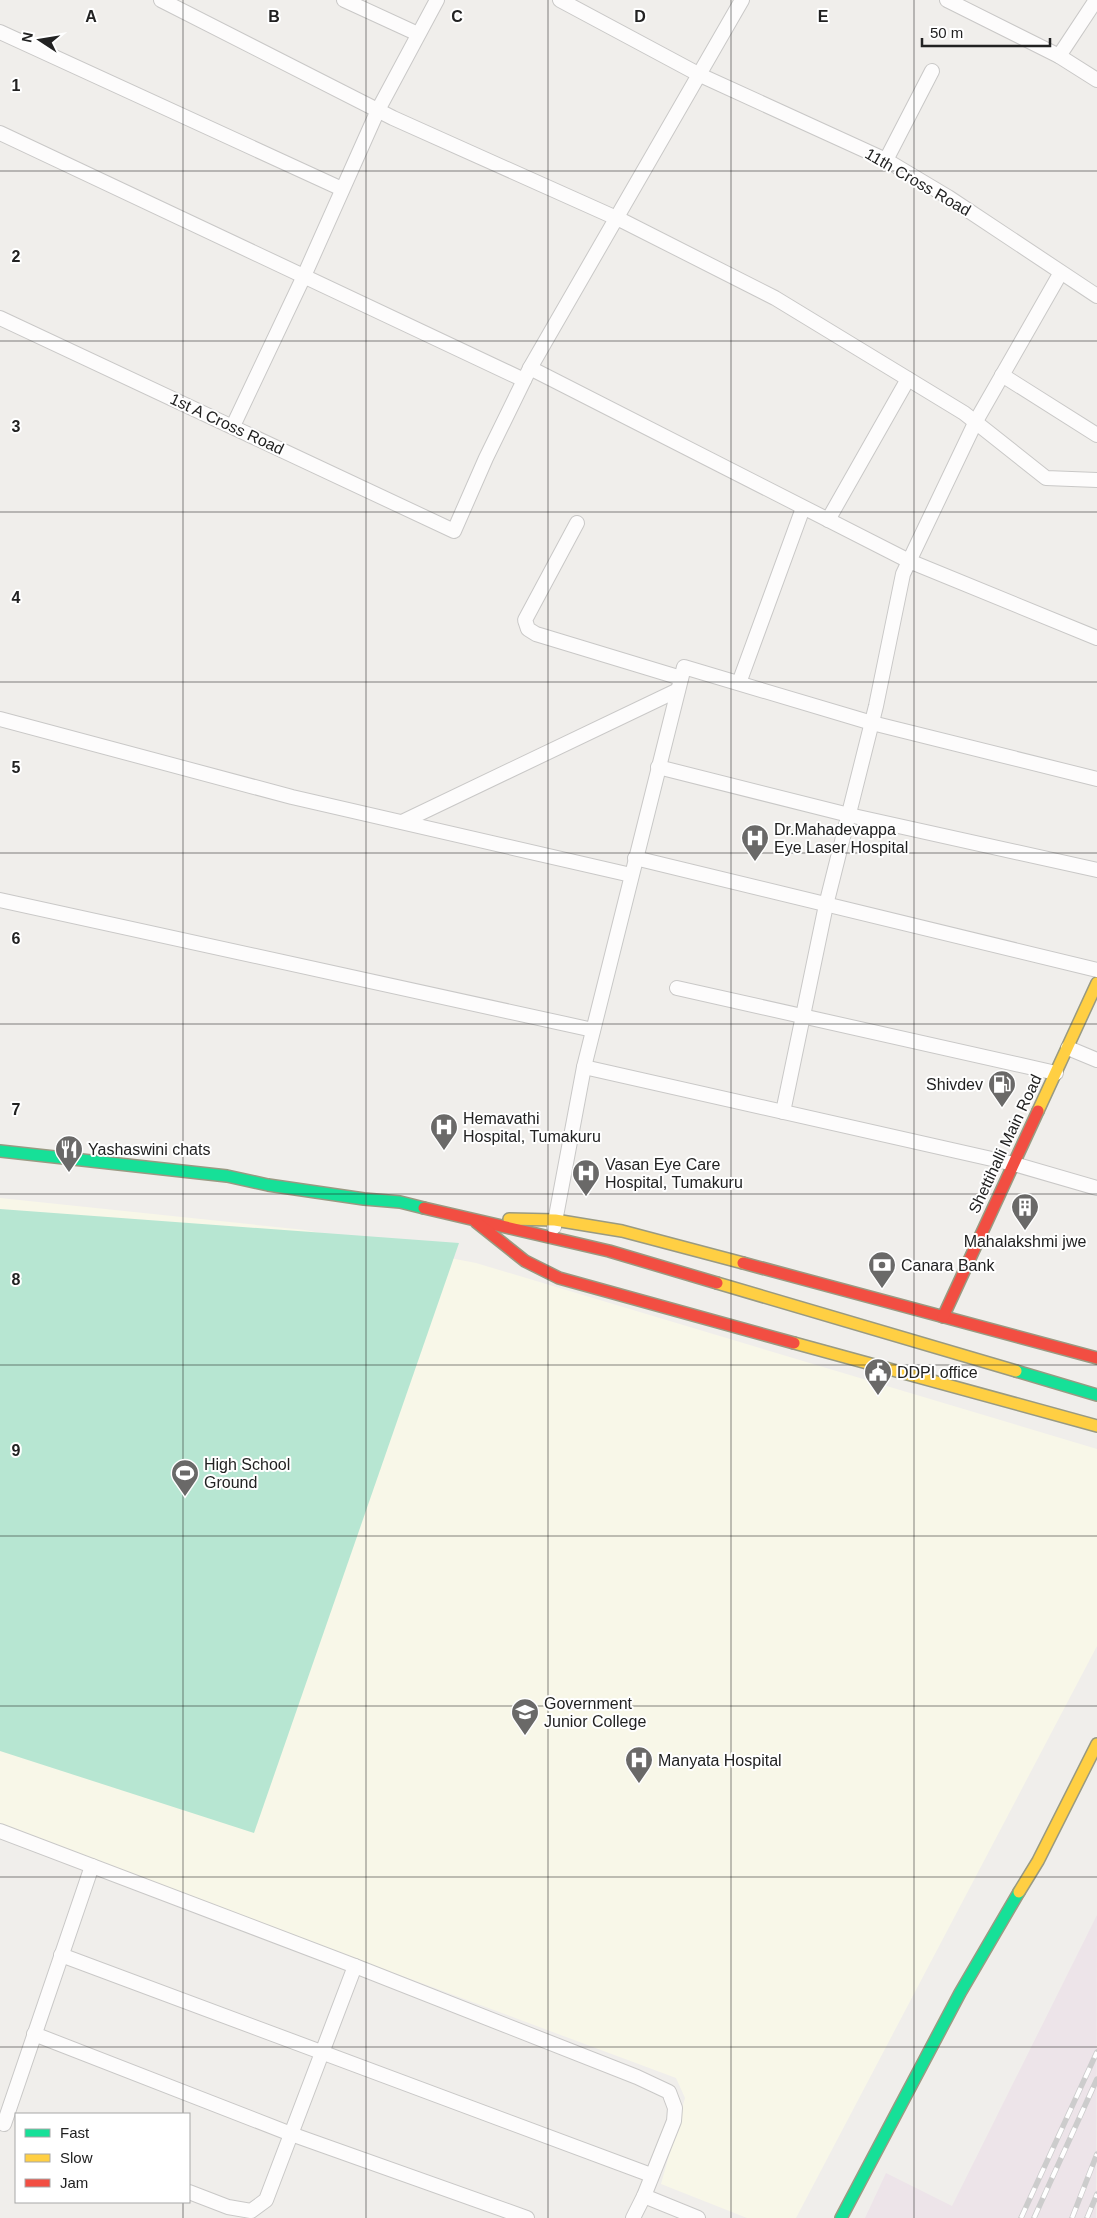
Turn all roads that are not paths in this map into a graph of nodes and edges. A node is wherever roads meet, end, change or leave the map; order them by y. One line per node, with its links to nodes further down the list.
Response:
1 (161, 0): 14 (street)
2 (344, 0): 9 (street)
3 (437, 0): 9 (street)
4 (560, 0): 12 (street, 11th Cross Road)
5 (742, 0): 12 (street)
6 (947, 0): 10 (street)
7 (1096, 0): 10 (street)
8 (0, 32): 17 (street)
9 (418, 34): 14 (street)
10 (1059, 56): 13 (street)
11 (932, 71): 16 (street)
12 (700, 75): 16 (street, 11th Cross Road); 18 (street)
13 (1097, 80)
14 (378, 110): 17 (street); 18 (street)
15 (0, 133): 20 (street)
16 (886, 160): 19 (street, 11th Cross Road)
17 (342, 189): 20 (street)
18 (616, 218): 23 (street); 25 (street)
19 (1060, 274): 21 (street, 11th Cross Road); 24 (street)
20 (304, 276): 23 (street); 27 (street)
21 (1097, 296)
22 (0, 318): 27 (street, 1st A Cross Road)
23 (527, 374): 27 (street, 1st A Cross Road); 30 (street)
24 (1002, 375): 26 (street); 28 (street)
25 (908, 379): 26 (street); 31 (street)
26 (976, 422): 29 (street); 33 (street)
27 (233, 426)
28 (1097, 435)
29 (1097, 480)
30 (803, 508): 31 (street); 35 (street)
31 (828, 520): 33 (street)
32 (577, 523): 36 (street)
33 (909, 561): 34 (street); 38 (street)
34 (1097, 638)
35 (739, 683): 36 (street); 38 (street)
36 (679, 684): 39 (street); 42 (street)
37 (0, 720): 42 (street)
38 (872, 723): 40 (street); 41 (street)
39 (658, 767): 41 (street); 43 (street)
40 (1097, 780)
41 (848, 815): 44 (street); 47 (street)
42 (402, 822): 45 (street)
43 (635, 858): 45 (street); 47 (street)
44 (1097, 870)
45 (631, 875): 52 (street)
46 (0, 900): 52 (street)
47 (826, 905): 48 (street); 51 (street)
48 (1097, 970)
49 (1097, 984): 53 (street, Shettihalli Main Road)
50 (677, 988): 51 (street)
51 (803, 1016): 56 (street); 57 (street)
52 (593, 1030): 55 (street)
53 (1068, 1048): 54 (street); 56 (street, Shettihalli Main Road)
54 (1097, 1060)
55 (584, 1067): 57 (street); 62 (street)
56 (1056, 1073): 59 (street, Shettihalli Main Road)
57 (783, 1112): 59 (street)
58 (0, 1151): 61 (street)
59 (1014, 1164): 60 (street); 64 (street, Shettihalli Main Road)
60 (1097, 1188)
61 (473, 1219): 62 (street); 63 (street); 67 (street)
62 (555, 1220): 63 (street); 64 (street)
63 (552, 1237): 66 (street)
64 (943, 1318): 65 (street)
65 (1097, 1358)
66 (1097, 1395)
67 (1097, 1426)
68 (1097, 1744): 83 (street)
69 (0, 1831): 70 (street)
70 (92, 1866): 71 (street); 72 (street)
71 (60, 1954): 73 (street); 74 (street)
72 (355, 1966): 74 (street); 77 (street)
73 (34, 2034): 75 (street); 76 (street)
74 (323, 2053): 76 (street); 77 (street)
75 (7, 2125)
76 (291, 2134): 78 (street); 80 (street)
77 (651, 2175): 79 (street)
78 (190, 2192)
79 (644, 2196): 81 (street); 82 (street)
80 (527, 2218)
81 (633, 2218)
82 (698, 2218)
83 (840, 2218)

